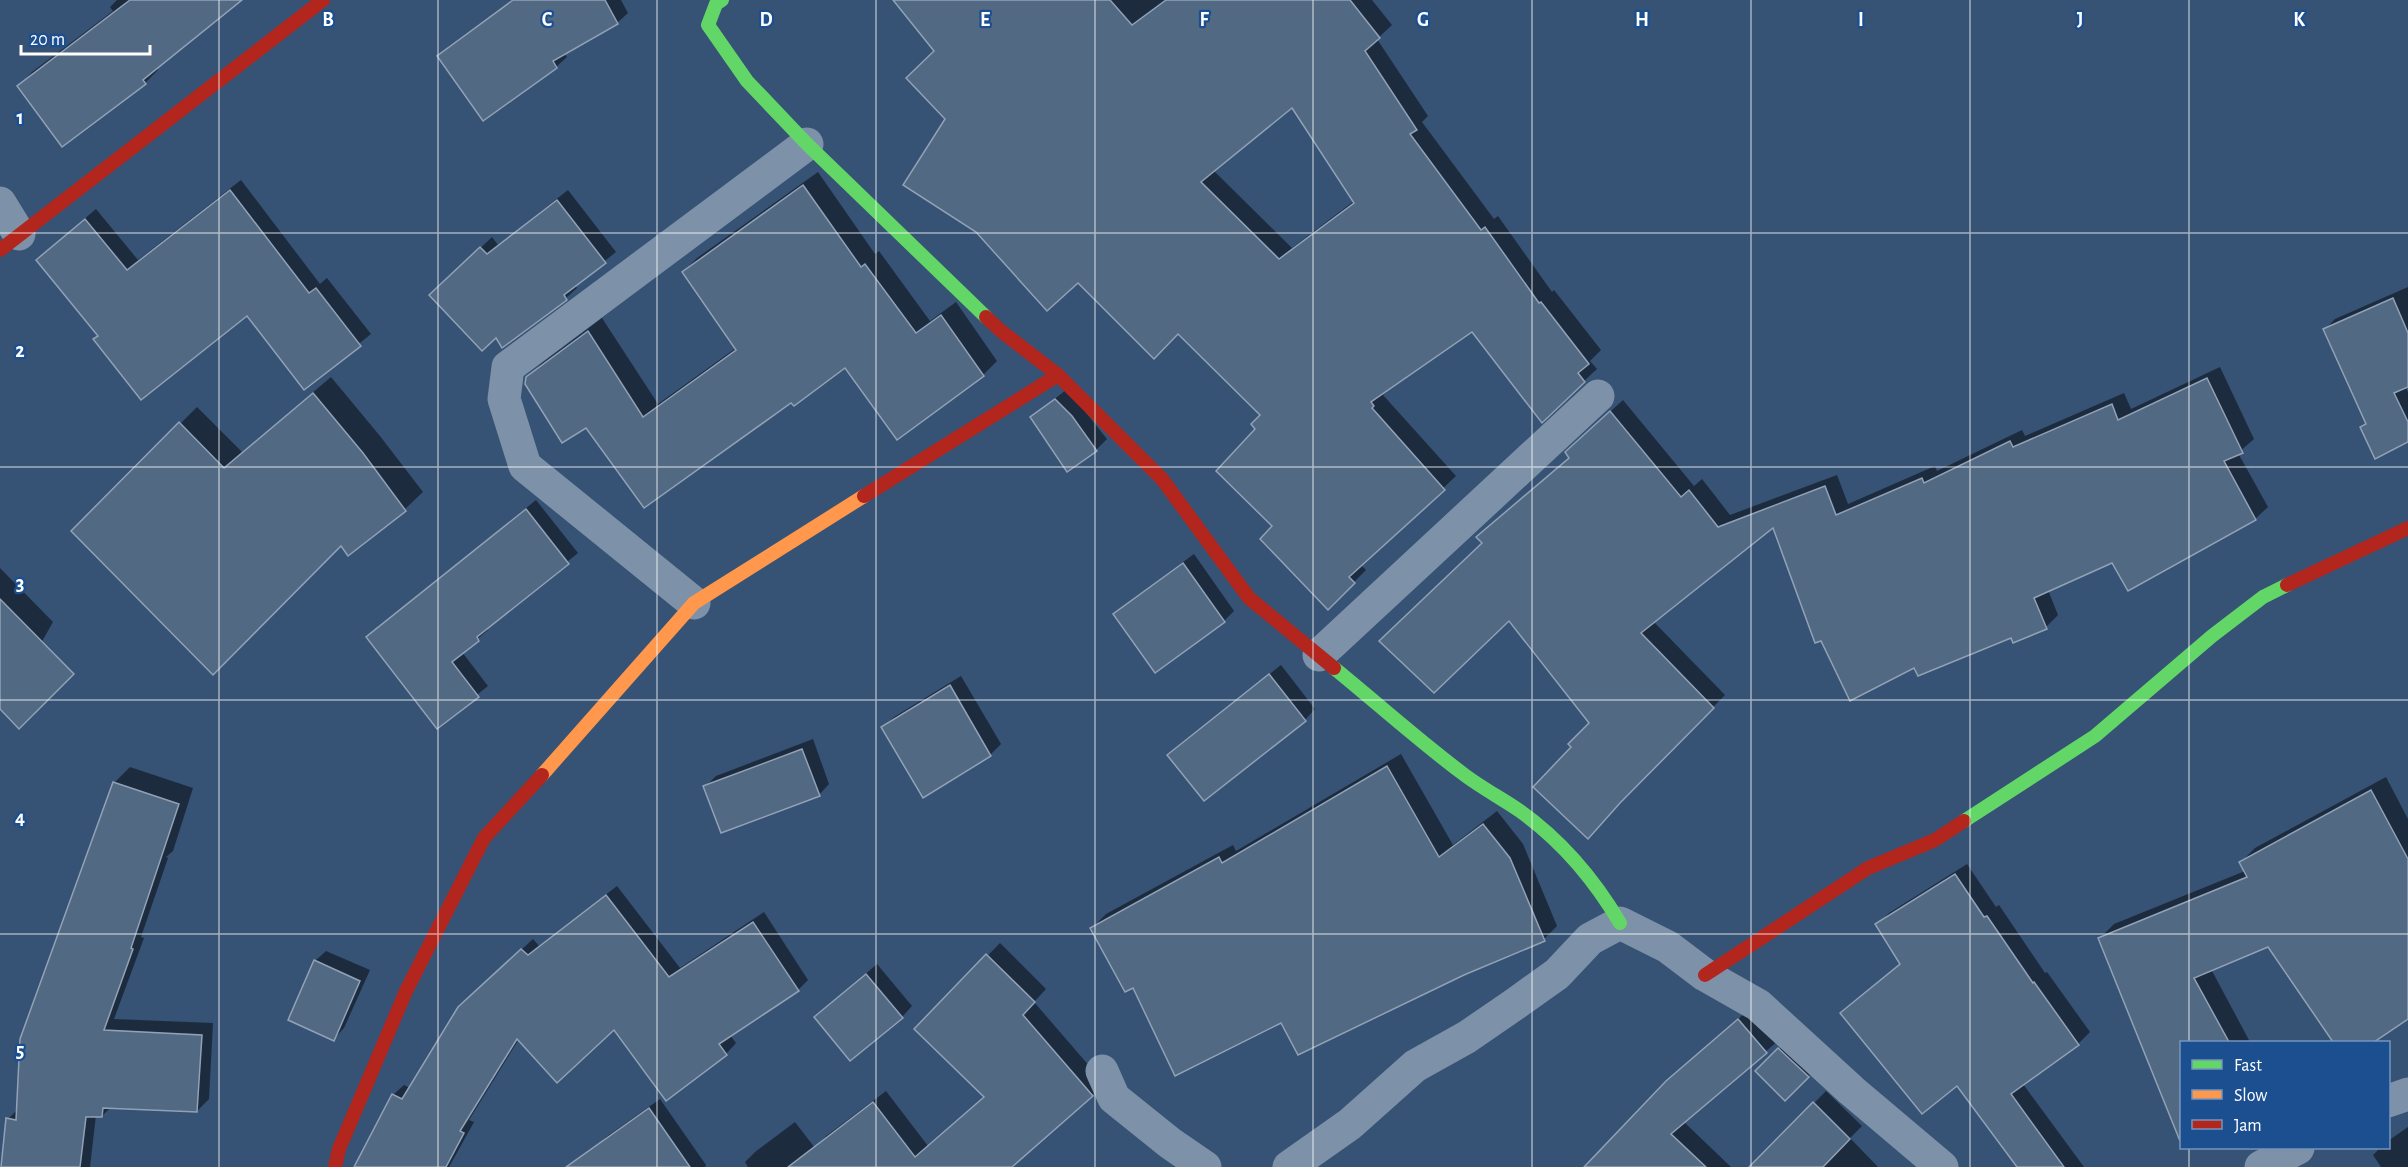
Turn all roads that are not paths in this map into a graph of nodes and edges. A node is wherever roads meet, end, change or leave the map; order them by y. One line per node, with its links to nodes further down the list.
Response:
1 (322, 0): 5 (street)
2 (722, 0): 3 (street)
3 (807, 144): 6 (street); 9 (street)
4 (0, 203): 5 (street)
5 (10, 242)
6 (1058, 375): 9 (street); 10 (street)
7 (1598, 396): 10 (street)
8 (2408, 528): 12 (street)
9 (694, 603): 17 (street)
10 (1319, 655): 11 (street)
11 (1620, 923): 12 (street); 19 (street)
12 (1705, 975): 20 (street)
13 (1102, 1071): 18 (street)
14 (2408, 1094): 15 (street)
15 (2390, 1100)
16 (2296, 1149): 21 (street)
17 (336, 1167)
18 (1205, 1167)
19 (1289, 1167)
20 (1942, 1167)
21 (2261, 1167)

